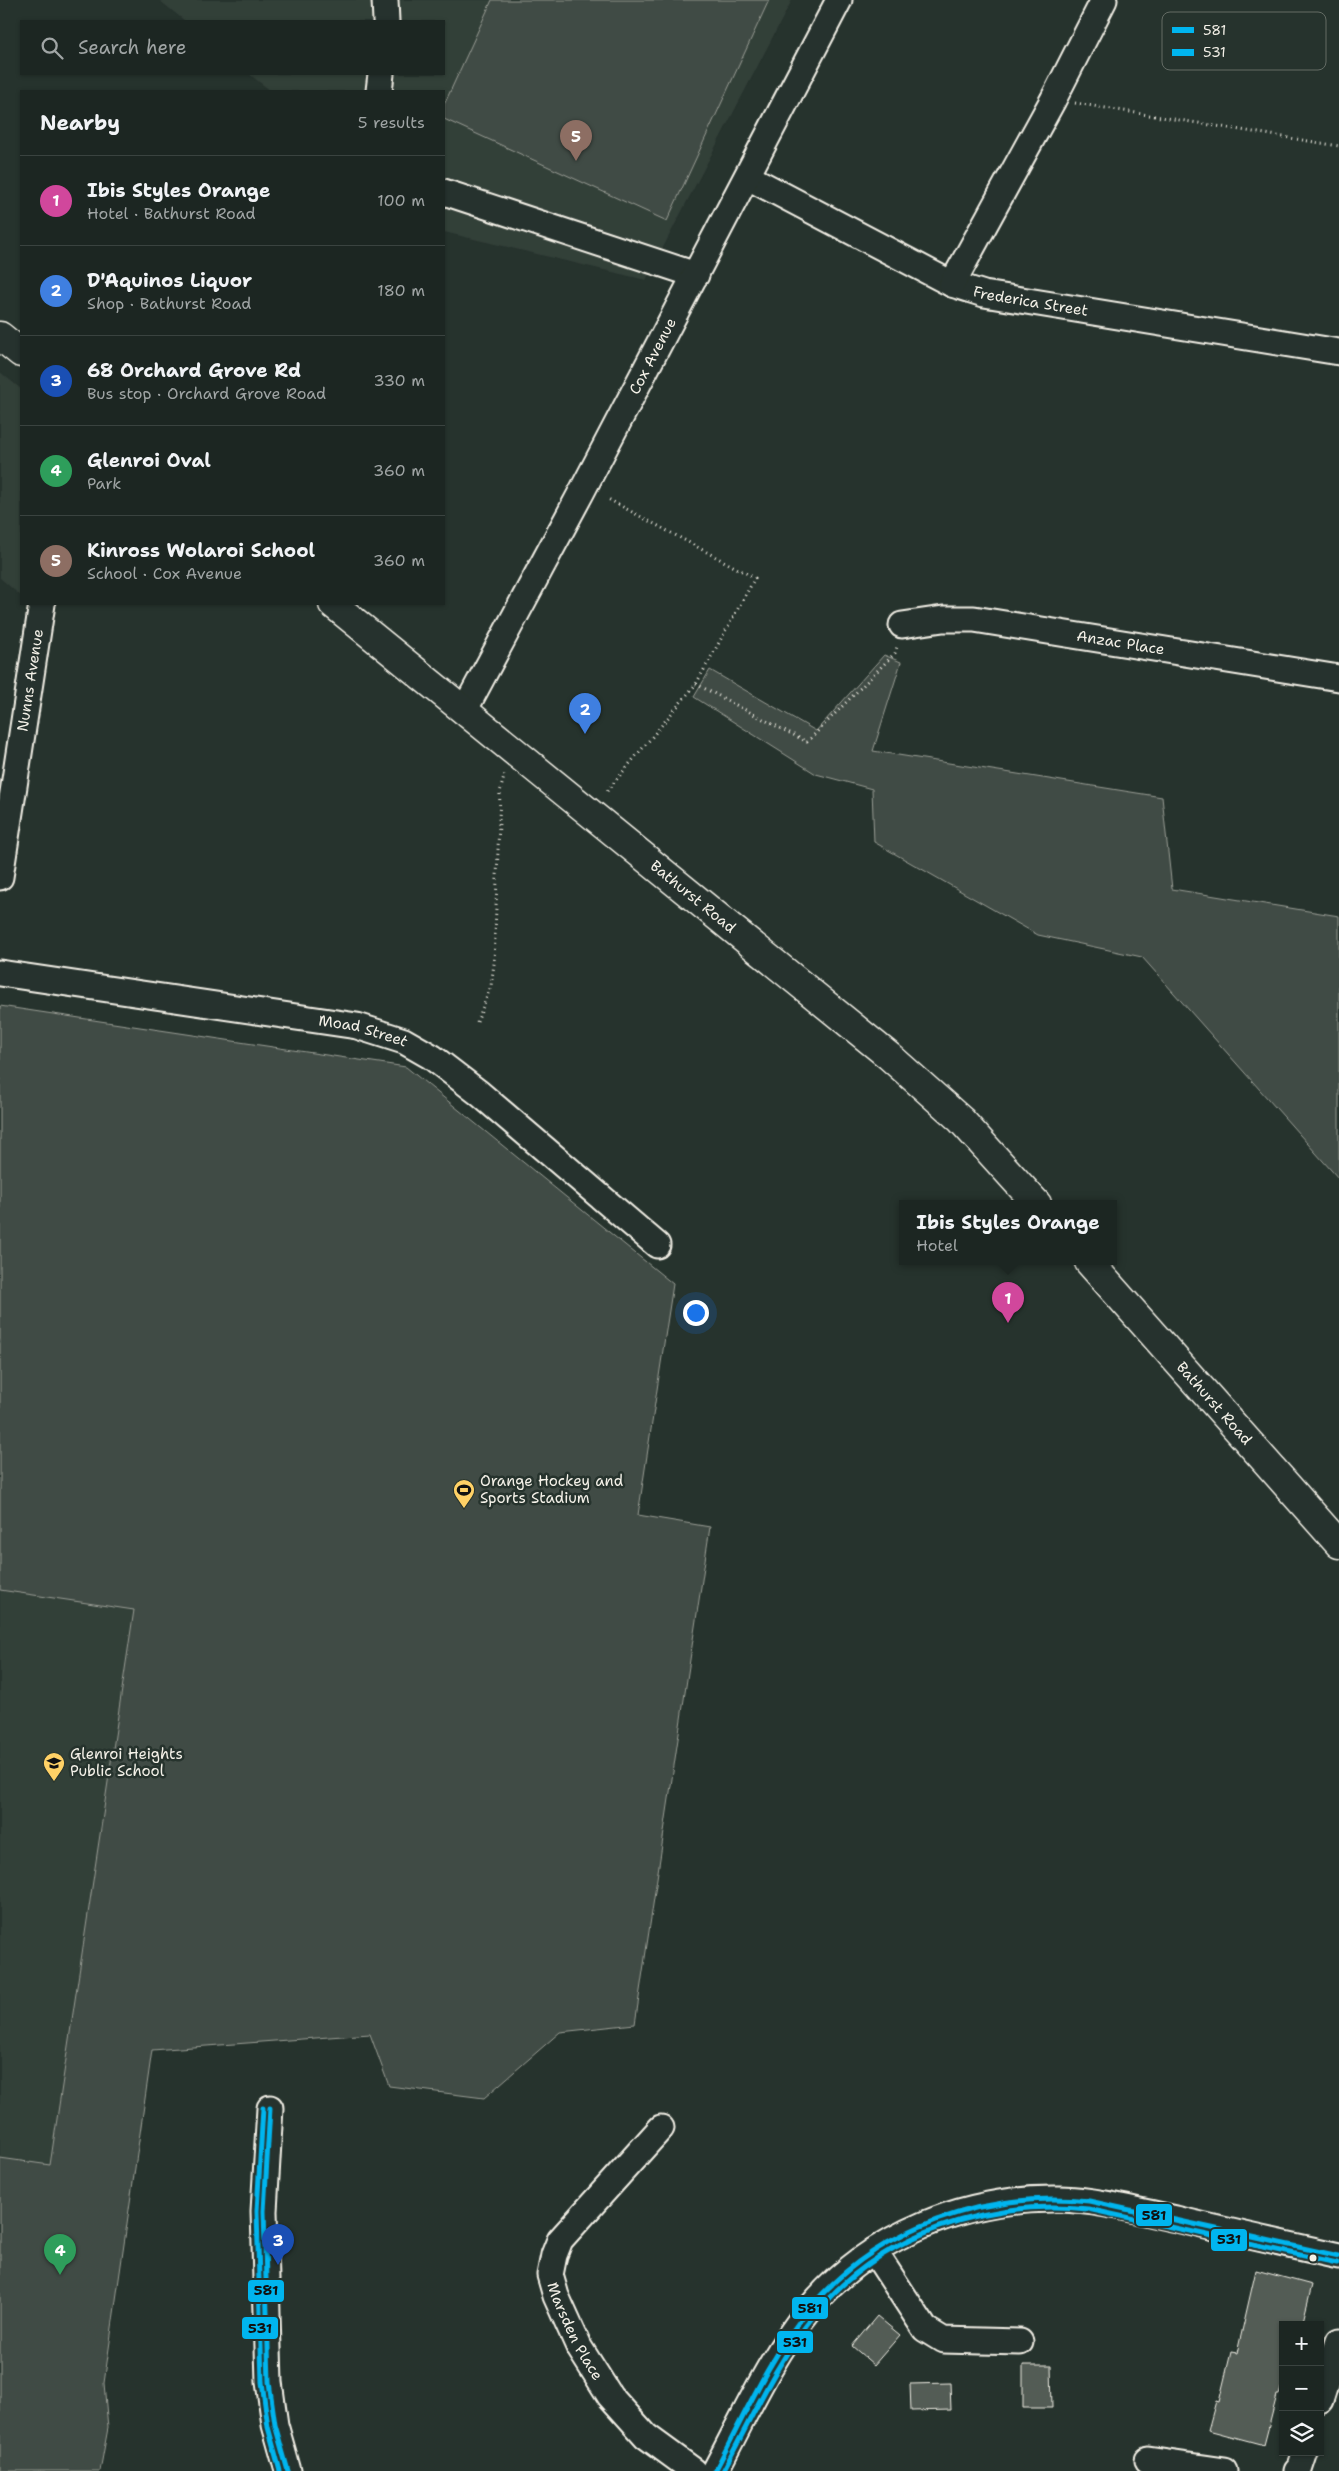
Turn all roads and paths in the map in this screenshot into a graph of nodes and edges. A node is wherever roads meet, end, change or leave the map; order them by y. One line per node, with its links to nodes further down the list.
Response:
1 (386, 0): 4 (street)
2 (840, 0): 9 (street, Cox Avenue)
3 (1104, 0): 7 (street)
4 (386, 20)
5 (381, 75): 6 (street)
6 (379, 90)
7 (1053, 100): 8 (path); 12 (street)
8 (1339, 146)
9 (748, 177): 11 (street, Cox Avenue); 12 (street, Frederica Street)
10 (445, 192): 11 (street)
11 (696, 275): 22 (street, Cox Avenue)
12 (952, 284): 15 (street, Frederica Street)
13 (0, 336): 14 (highway)
14 (20, 352)
15 (1339, 352)
16 (608, 499): 21 (path)
17 (42, 605): 25 (street, Nunns Avenue)
18 (334, 605): 22 (highway, Bathurst Road)
19 (902, 625): 20 (street, Anzac Place); 21 (path)
20 (1339, 678)
21 (696, 684): 24 (path)
22 (464, 710): 23 (highway, Bathurst Road)
23 (517, 753): 27 (path); 28 (highway, Bathurst Road)
24 (607, 791)
25 (0, 876)
26 (0, 973): 29 (street, Moad Street)
27 (477, 1022)
28 (1033, 1200)
29 (657, 1245)
30 (1092, 1265): 31 (highway, Bathurst Road)
31 (1339, 1544)
32 (270, 2108): 41 (street)
33 (661, 2128): 42 (street, Marsden Place)
34 (874, 2251): 35 (street); 37 (street); 43 (street)
35 (1339, 2256)
36 (1339, 2341): 38 (street)
37 (1020, 2342)
38 (1324, 2388)
39 (1303, 2456): 45 (street)
40 (1148, 2460): 44 (street)
41 (288, 2471)
42 (694, 2471)
43 (715, 2471)
44 (1224, 2471)
45 (1297, 2471)

